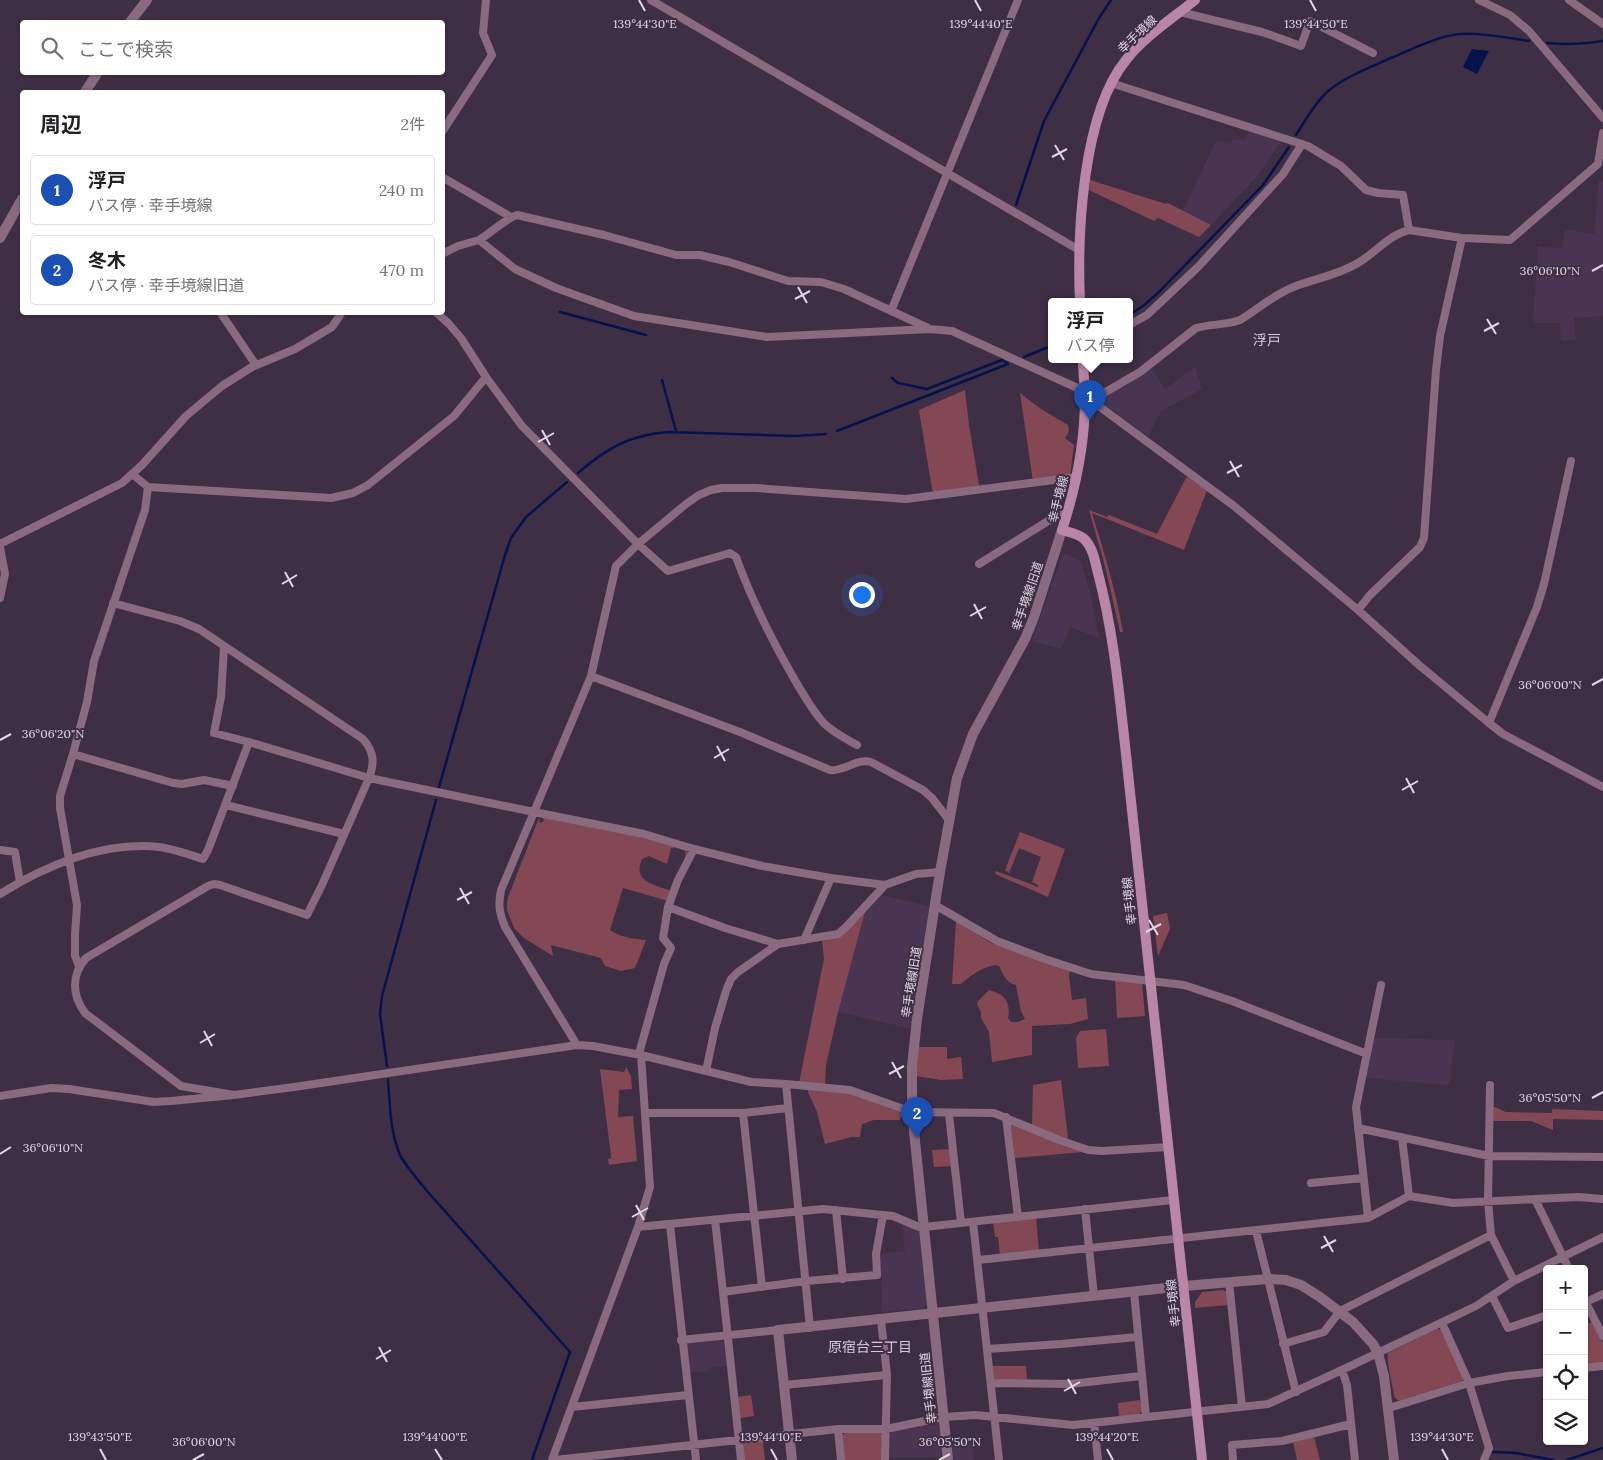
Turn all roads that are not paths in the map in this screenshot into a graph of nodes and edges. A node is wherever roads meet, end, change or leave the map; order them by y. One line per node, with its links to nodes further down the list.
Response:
1 (147, 0): 9 (street)
2 (486, 0): 16 (street)
3 (651, 0): 19 (street)
4 (1018, 0): 19 (street)
5 (1195, 0): 8 (main road, 幸手境線)
6 (1479, 0): 15 (street)
7 (1568, 0): 10 (street)
8 (1180, 12): 11 (street); 13 (main road, 幸手境線)
9 (132, 20)
10 (1603, 24)
11 (1373, 53)
12 (96, 75): 14 (street)
13 (1111, 83): 18 (street); 27 (main road, 幸手境線)
14 (87, 90)
15 (1603, 118)
16 (445, 127)
17 (1603, 133): 25 (street)
18 (1302, 144): 23 (street); 34 (street)
19 (948, 173): 27 (street); 30 (street)
20 (445, 179): 22 (street)
21 (20, 203): 24 (street)
22 (511, 217): 26 (street); 30 (street)
23 (1409, 230): 25 (street); 39 (street)
24 (0, 238)
25 (1462, 238): 51 (street)
26 (479, 240): 28 (street); 35 (street)
27 (1079, 250): 29 (main road, 幸手境線)
28 (445, 252)
29 (1080, 298)
30 (891, 311): 35 (street)
31 (222, 315): 37 (street)
32 (340, 315): 37 (street)
33 (439, 315): 38 (street)
34 (1133, 323)
35 (930, 329): 39 (street)
36 (1083, 363): 39 (main road, 幸手境線)
37 (256, 365): 41 (street)
38 (486, 377): 43 (street); 46 (street)
39 (1087, 396): 42 (main road, 幸手境線); 51 (street)
40 (1571, 461): 54 (street)
41 (132, 474): 43 (street); 47 (street)
42 (1077, 477): 44 (main road, 幸手境線); 46 (street)
43 (148, 487): 50 (street)
44 (1067, 513): 45 (main road, 幸手境線); 48 (street)
45 (1062, 530): 63 (street, 幸手境線旧道); 78 (main road, 幸手境線)
46 (638, 544): 53 (street); 56 (street)
47 (0, 545): 49 (street)
48 (979, 564)
49 (0, 598)
50 (113, 603): 52 (street); 57 (street)
51 (1358, 610): 54 (street)
52 (224, 647): 55 (street); 58 (street)
53 (591, 676): 62 (street); 63 (street)
54 (1489, 723): 60 (street)
55 (248, 742): 58 (street); 59 (street)
56 (857, 745)
57 (73, 754): 59 (street); 67 (street)
58 (369, 778): 62 (street); 64 (street)
59 (233, 786): 61 (street)
60 (1603, 787)
61 (226, 805): 64 (street); 67 (street)
62 (534, 812): 65 (street); 80 (street)
63 (949, 820): 68 (street, 幸手境線旧道)
64 (344, 834): 77 (street)
65 (694, 849): 69 (street); 74 (street)
66 (0, 850): 70 (street)
67 (69, 859): 70 (street); 77 (street)
68 (940, 872): 71 (street); 73 (street, 幸手境線旧道)
69 (831, 878): 71 (street); 75 (street)
70 (20, 882): 72 (street)
71 (885, 885): 75 (street)
72 (0, 894)
73 (935, 905): 78 (street); 89 (street, 幸手境線旧道)
74 (668, 907): 76 (street); 82 (street)
75 (804, 940): 76 (street)
76 (778, 944): 83 (street)
77 (79, 966): 86 (street)
78 (1150, 980): 81 (street); 96 (main road, 幸手境線)
79 (1381, 985): 81 (street)
80 (577, 1045): 82 (street); 86 (street)
81 (1367, 1054): 94 (street)
82 (641, 1056): 83 (street); 90 (street)
83 (706, 1071): 84 (street)
84 (786, 1084): 88 (street); 89 (street)
85 (1490, 1085): 97 (street)
86 (234, 1095): 87 (street)
87 (0, 1096)
88 (788, 1108): 91 (street); 107 (street)
89 (912, 1112): 92 (street); 118 (street, 幸手境線旧道)
90 (645, 1113): 91 (street); 117 (street)
91 (743, 1113): 110 (street)
92 (949, 1114): 93 (street); 115 (street)
93 (1006, 1117): 96 (street); 111 (street)
94 (1358, 1128): 95 (street); 99 (street)
95 (1402, 1138): 97 (street); 101 (street)
96 (1168, 1147): 104 (main road, 幸手境線)
97 (1488, 1156): 98 (street); 105 (street)
98 (1603, 1157)
99 (1363, 1178): 100 (street); 112 (street)
100 (1311, 1183)
101 (1409, 1196): 105 (street); 112 (street)
102 (1535, 1199): 103 (street); 105 (street); 124 (street)
103 (1603, 1199)
104 (1174, 1200): 106 (street); 122 (main road, 幸手境線)
105 (1488, 1201): 120 (street)
106 (1085, 1209): 111 (street); 123 (street)
107 (799, 1210): 108 (street); 110 (street); 130 (street)
108 (836, 1210): 109 (street); 127 (street)
109 (883, 1214): 118 (street); 127 (street)
110 (755, 1216): 113 (street); 133 (street)
111 (1018, 1217): 114 (street)
112 (1368, 1218): 119 (street)
113 (715, 1220): 116 (street); 134 (street)
114 (973, 1222): 115 (street); 125 (street)
115 (961, 1223): 118 (street)
116 (670, 1225): 117 (street); 152 (street)
117 (638, 1227): 167 (street)
118 (924, 1227): 143 (street, 幸手境線旧道)
119 (1256, 1231): 122 (street); 128 (street)
120 (1491, 1235): 129 (street); 142 (street)
121 (1603, 1237): 124 (street)
122 (1178, 1238): 123 (street); 132 (main road, 幸手境線)
123 (1090, 1249): 125 (street); 137 (street)
124 (1564, 1256): 126 (street); 129 (street)
125 (978, 1260): 141 (street)
126 (1568, 1265)
127 (843, 1279): 130 (street)
128 (1268, 1279): 131 (street); 142 (street); 153 (street)
129 (1514, 1280): 138 (street)
130 (806, 1282): 133 (street); 147 (street)
131 (1229, 1282): 132 (street); 168 (street)
132 (1184, 1286): 135 (street); 170 (main road, 幸手境線)
133 (762, 1287): 134 (street)
134 (723, 1292): 149 (street)
135 (1134, 1292): 137 (street); 151 (street)
136 (1603, 1294): 139 (street)
137 (1094, 1296): 141 (street)
138 (1492, 1296): 144 (street); 146 (street)
139 (1588, 1300)
140 (1588, 1307): 150 (street)
141 (982, 1308): 143 (street); 154 (street)
142 (1340, 1312): 153 (street); 155 (street)
143 (933, 1314): 145 (street); 171 (street, 幸手境線旧道)
144 (1543, 1316)
145 (881, 1320): 147 (street); 160 (street)
146 (1442, 1323): 155 (street); 163 (street)
147 (810, 1328): 148 (street)
148 (778, 1330): 149 (street); 164 (street)
149 (728, 1335): 152 (street); 179 (street)
150 (1603, 1336)
151 (1137, 1337): 154 (street); 161 (street)
152 (681, 1340): 166 (street)
153 (1283, 1344): 165 (street)
154 (987, 1348): 162 (street)
155 (1378, 1353): 158 (street); 169 (street)
156 (1603, 1366): 157 (street)
157 (1588, 1368)
158 (1342, 1370): 165 (street); 175 (street)
159 (1543, 1372): 163 (street)
160 (887, 1375): 164 (street); 176 (street)
161 (1141, 1376): 162 (street); 173 (street)
162 (991, 1383): 172 (street)
163 (1469, 1383): 169 (street); 195 (street)
164 (784, 1385): 178 (street)
165 (1296, 1392): 168 (street)
166 (688, 1395): 167 (street); 180 (street)
167 (572, 1407): 181 (street)
168 (1242, 1407): 170 (street)
169 (1389, 1408): 194 (street)
170 (1197, 1412): 173 (street); 191 (main road, 幸手境線)
171 (944, 1417): 172 (street); 176 (street); 187 (street, 幸手境線旧道)
172 (994, 1417): 174 (street); 188 (street)
173 (1146, 1417): 174 (street)
174 (1094, 1423): 189 (street)
175 (1351, 1424): 192 (street); 193 (street)
176 (886, 1429): 177 (street); 186 (street)
177 (838, 1430): 178 (street); 185 (street)
178 (790, 1435): 179 (street); 184 (street)
179 (739, 1440): 180 (street); 183 (street)
180 (694, 1445): 181 (street); 182 (street)
181 (553, 1460)
182 (696, 1460)
183 (741, 1460)
184 (792, 1460)
185 (841, 1460)
186 (885, 1460)
187 (948, 1460)
188 (999, 1460)
189 (1098, 1460)
190 (1198, 1460): 191 (street)
191 (1202, 1460)
192 (1233, 1460)
193 (1355, 1460)
194 (1394, 1460)
195 (1484, 1460)

